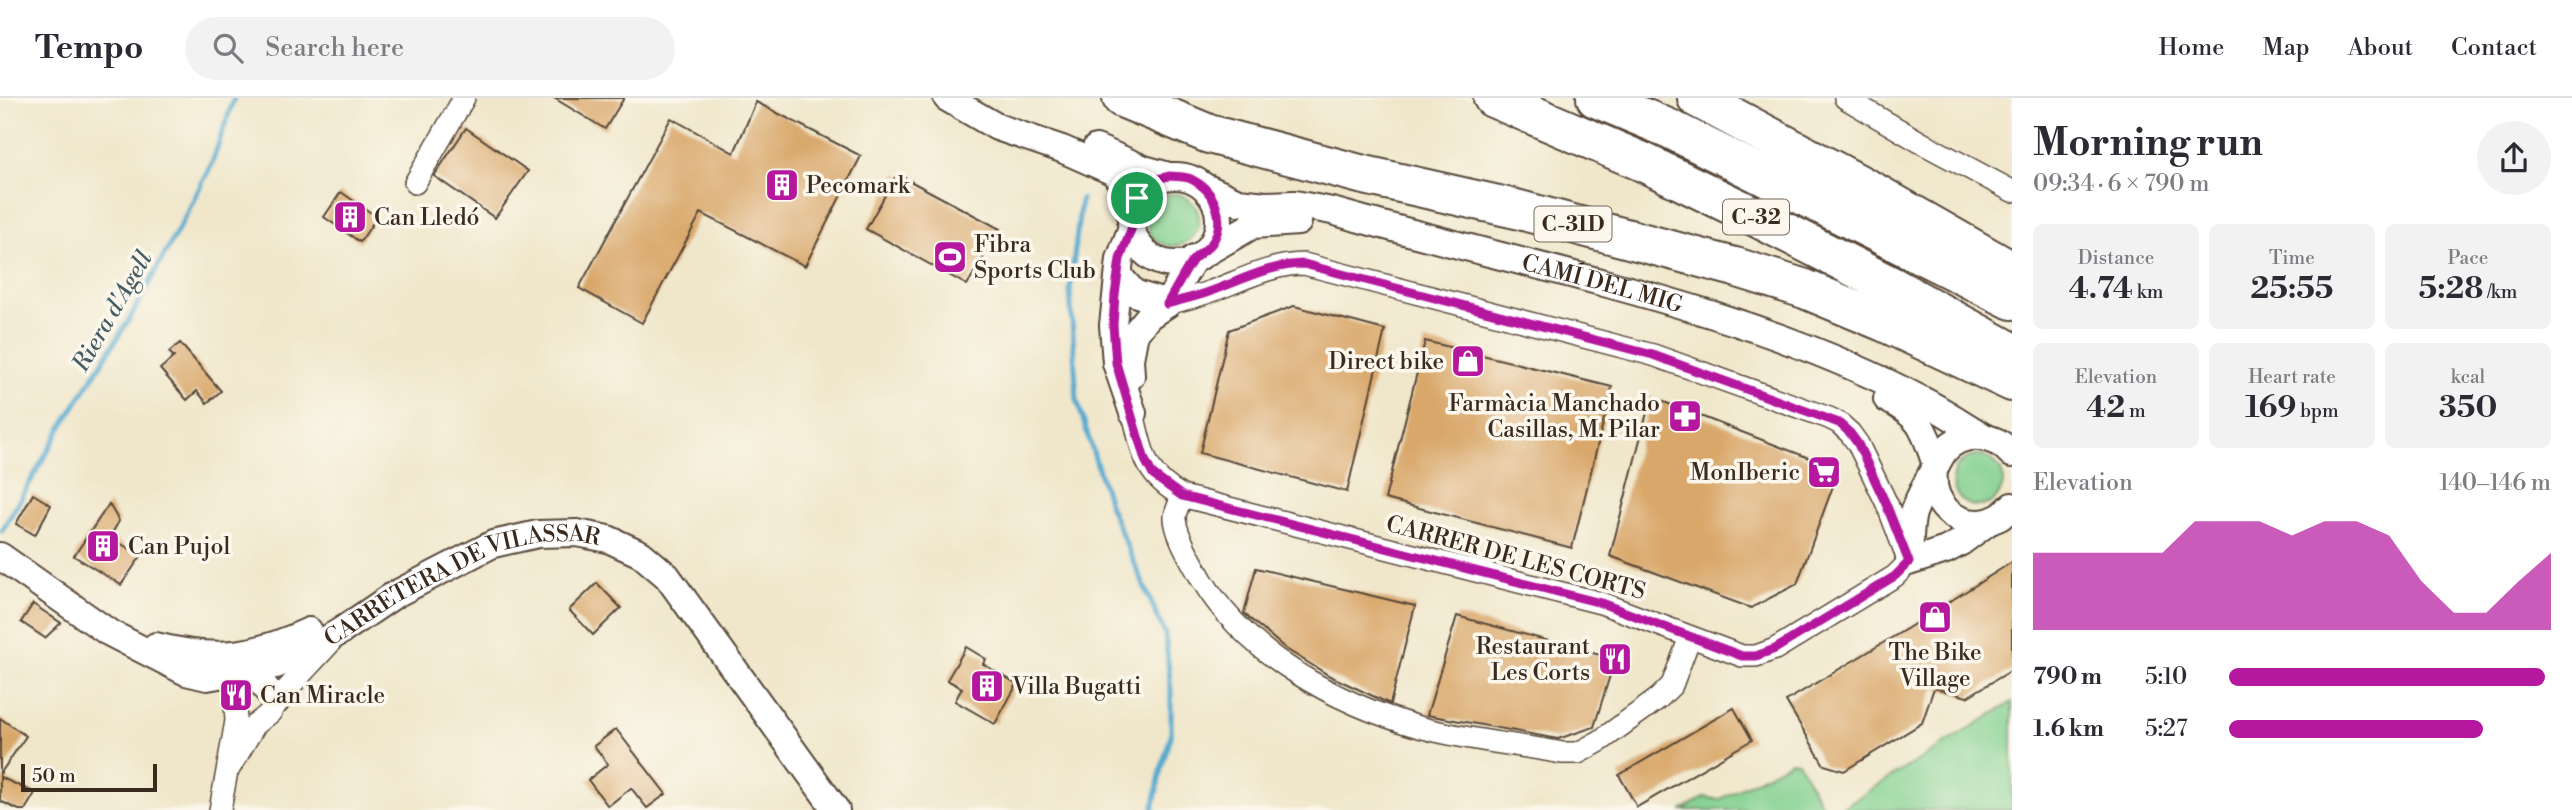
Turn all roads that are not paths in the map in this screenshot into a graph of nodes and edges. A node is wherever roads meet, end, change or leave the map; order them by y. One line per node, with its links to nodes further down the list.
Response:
1 (464, 98): 10 (street)
2 (947, 98): 13 (street)
3 (974, 98): 9 (street)
4 (1122, 98): 20 (highway, C-31D)
5 (1493, 98): 19 (highway, C-32)
6 (1596, 98): 17 (highway, C-32)
7 (1697, 98): 15 (highway)
8 (1845, 98): 12 (street)
9 (1169, 176): 11 (street); 13 (street)
10 (415, 183)
11 (1205, 187): 14 (street); 22 (street, CAMÍ DEL MIG)
12 (2012, 191)
13 (1132, 217): 14 (street); 16 (street)
14 (1198, 256): 18 (street); 23 (street, CAMÍ DEL MIG)
15 (2012, 271)
16 (1119, 276): 18 (street); 21 (street)
17 (2012, 300)
18 (1167, 304): 21 (street); 27 (street)
19 (2012, 352)
20 (2012, 382)
21 (1133, 413): 24 (street, CARRER DE LES CORTS)
22 (2001, 445): 23 (street)
23 (1935, 468): 25 (street, CAMÍ DEL MIG); 27 (street)
24 (1182, 496): 30 (street, CARRER DE LES CORTS); 30 (street)
25 (2004, 514): 27 (street)
26 (0, 556): 29 (street)
27 (1909, 562): 30 (street, CARRER DE LES CORTS)
28 (339, 624): 31 (street); 32 (street, CARRETERA DE VILASSAR); 33 (street); 36 (street, CARRETERA DE VILASSAR)
29 (108, 632): 31 (street); 32 (street)
30 (1690, 637)
31 (164, 648): 32 (street)
32 (228, 686): 33 (street); 33 (street); 34 (street)
33 (269, 710): 34 (street)
34 (229, 769): 35 (street)
35 (220, 810)
36 (836, 810)

